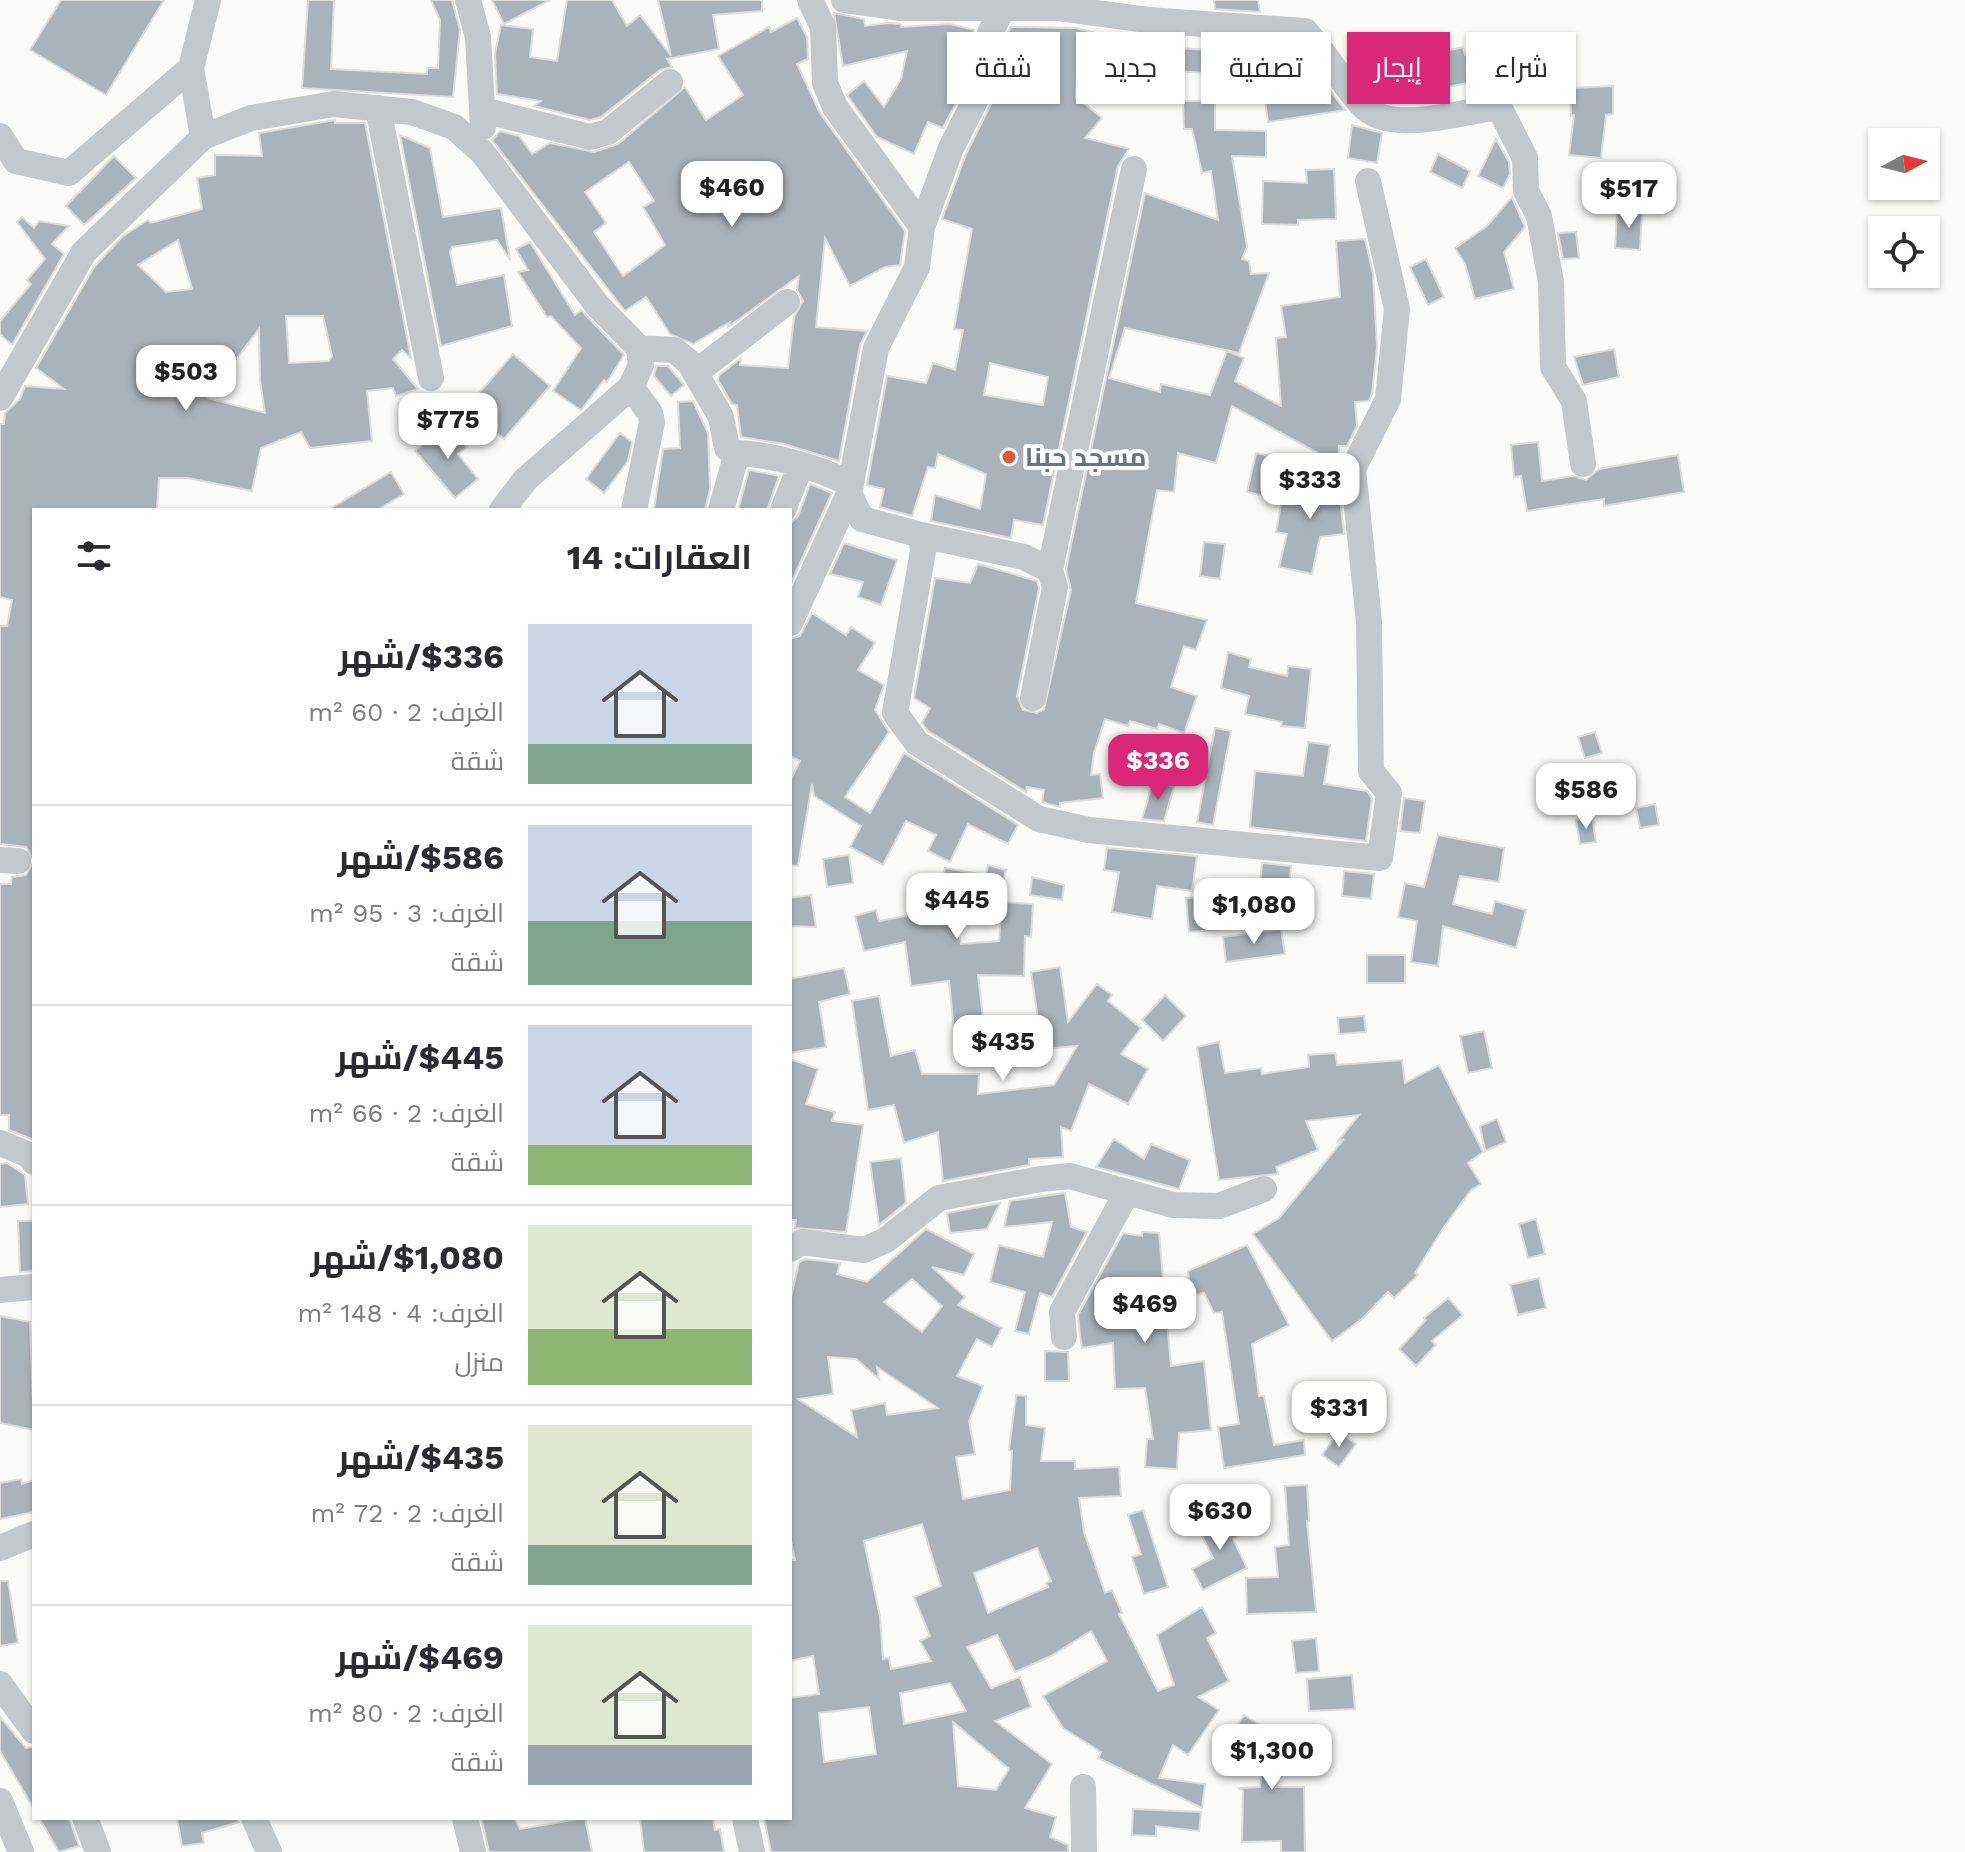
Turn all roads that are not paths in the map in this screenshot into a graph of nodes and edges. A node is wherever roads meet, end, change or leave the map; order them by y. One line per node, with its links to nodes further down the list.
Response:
1 (208, 0): 6 (street)
2 (468, 0): 9 (street)
3 (810, 0): 15 (street)
4 (844, 0): 5 (street)
5 (1003, 8): 15 (street); 23 (street)
6 (191, 68): 10 (street); 11 (street)
7 (670, 82): 9 (street)
8 (378, 108): 11 (street); 12 (street); 19 (street)
9 (483, 110): 12 (street)
10 (0, 136)
11 (203, 137): 21 (street)
12 (482, 152): 17 (street)
13 (1134, 169): 31 (street)
14 (1368, 181): 30 (street)
15 (922, 227): 25 (street)
16 (787, 302): 18 (street)
17 (639, 348): 18 (street); 20 (street)
18 (695, 373): 22 (street)
19 (431, 378)
20 (631, 387): 26 (street); 27 (street)
21 (0, 398)
22 (737, 453): 24 (street); 28 (street)
23 (1583, 464)
24 (800, 467): 25 (street); 29 (street)
25 (850, 489): 30 (street); 32 (street)
26 (504, 508)
27 (634, 508)
28 (722, 508)
29 (784, 508)
30 (921, 535): 31 (street)
31 (1050, 570): 33 (street)
32 (792, 619)
33 (1033, 698)
34 (0, 1143): 35 (street)
35 (32, 1159)
36 (1264, 1189): 37 (street)
37 (1126, 1194): 38 (street); 41 (street)
38 (792, 1248)
39 (32, 1287): 40 (street)
40 (0, 1290)
41 (1064, 1337)
42 (32, 1535): 43 (street)
43 (0, 1548)
44 (0, 1684): 45 (street)
45 (32, 1728)
46 (1083, 1787): 57 (street)
47 (0, 1801): 52 (street)
48 (86, 1820): 53 (street)
49 (255, 1820): 54 (street)
50 (465, 1820): 55 (street)
51 (745, 1820): 56 (street)
52 (21, 1852)
53 (98, 1852)
54 (269, 1852)
55 (473, 1852)
56 (752, 1852)
57 (1084, 1852)

